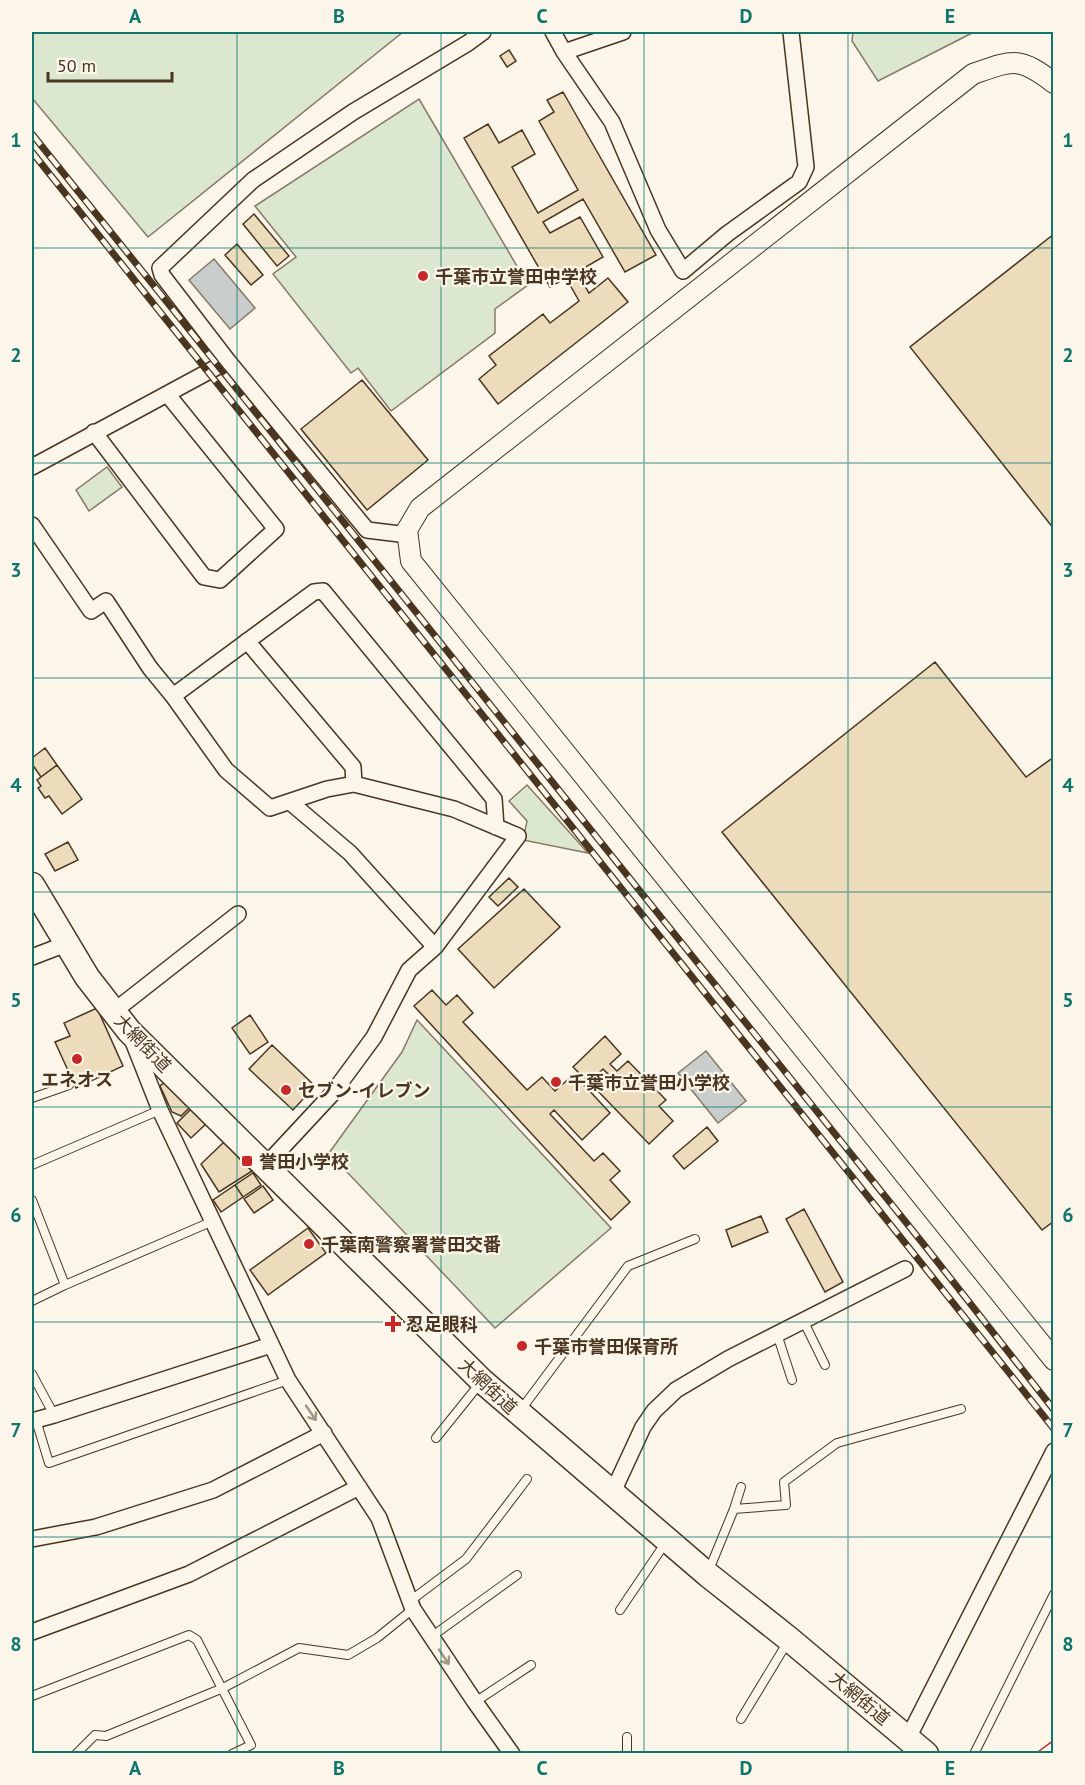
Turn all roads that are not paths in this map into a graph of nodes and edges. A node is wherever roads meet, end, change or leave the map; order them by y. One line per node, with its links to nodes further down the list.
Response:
1 (483, 32): 7 (street)
2 (553, 32): 5 (street)
3 (623, 32): 5 (street)
4 (791, 32): 5 (street)
5 (564, 52)
6 (1053, 83): 12 (street)
7 (228, 361): 8 (street); 12 (street)
8 (168, 395): 9 (street); 9 (street)
9 (94, 432): 10 (street)
10 (32, 468)
11 (32, 525): 14 (street)
12 (408, 535): 39 (street)
13 (247, 641): 14 (street); 15 (street); 17 (street)
14 (173, 696): 16 (street)
15 (354, 784): 16 (street); 17 (street)
16 (290, 802): 21 (street)
17 (496, 827): 21 (street)
18 (32, 885): 20 (main road, 大網街道)
19 (238, 914): 23 (street)
20 (66, 944): 22 (street); 23 (main road, 大網街道)
21 (435, 947): 29 (street)
22 (32, 957)
23 (113, 1012): 24 (main road, 大網街道)
24 (129, 1030): 27 (street); 29 (main road, 大網街道)
25 (69, 1085): 26 (lane)
26 (32, 1098)
27 (160, 1110): 28 (lane); 31 (street)
28 (32, 1165)
29 (265, 1166): 44 (main road, 大網街道)
30 (32, 1200): 34 (lane)
31 (213, 1221): 34 (lane); 38 (street)
32 (695, 1239): 46 (lane)
33 (905, 1269): 36 (street)
34 (65, 1285): 35 (lane)
35 (32, 1301)
36 (803, 1320): 37 (street); 40 (lane)
37 (777, 1334): 43 (lane); 55 (street)
38 (271, 1345): 42 (street); 47 (street)
39 (1053, 1359)
40 (825, 1365)
41 (32, 1374): 47 (lane)
42 (288, 1380): 48 (lane); 49 (street, one-way to 49)
43 (792, 1380)
44 (482, 1381): 46 (main road, 大網街道); 50 (lane)
45 (962, 1409): 56 (lane)
46 (518, 1414): 55 (main road, 大網街道)
47 (54, 1415): 48 (street)
48 (34, 1420)
49 (324, 1433): 53 (street); 57 (street)
50 (436, 1438)
51 (1053, 1451): 73 (street)
52 (527, 1479): 62 (lane)
53 (359, 1487): 62 (street); 64 (street)
54 (741, 1487): 56 (lane)
55 (612, 1494): 58 (main road, 大網街道)
56 (734, 1509): 59 (lane)
57 (32, 1539)
58 (667, 1540): 59 (main road, 大網街道); 63 (lane)
59 (707, 1574): 66 (main road, 大網街道)
60 (517, 1575): 65 (lane)
61 (1053, 1594): 79 (lane)
62 (412, 1605): 65 (street); 68 (lane)
63 (620, 1610)
64 (32, 1632)
65 (430, 1637): 70 (street, one-way to 70)
66 (789, 1640): 71 (lane); 73 (main road, 大網街道)
67 (531, 1665): 70 (lane)
68 (223, 1688): 69 (lane); 74 (lane); 75 (lane)
69 (32, 1696)
70 (475, 1702): 76 (street)
71 (741, 1719)
72 (627, 1737): 77 (lane)
73 (908, 1738): 78 (main road, 大網街道)
74 (76, 1753)
75 (232, 1754)
76 (512, 1754)
77 (627, 1754)
78 (926, 1754)
79 (974, 1754)

